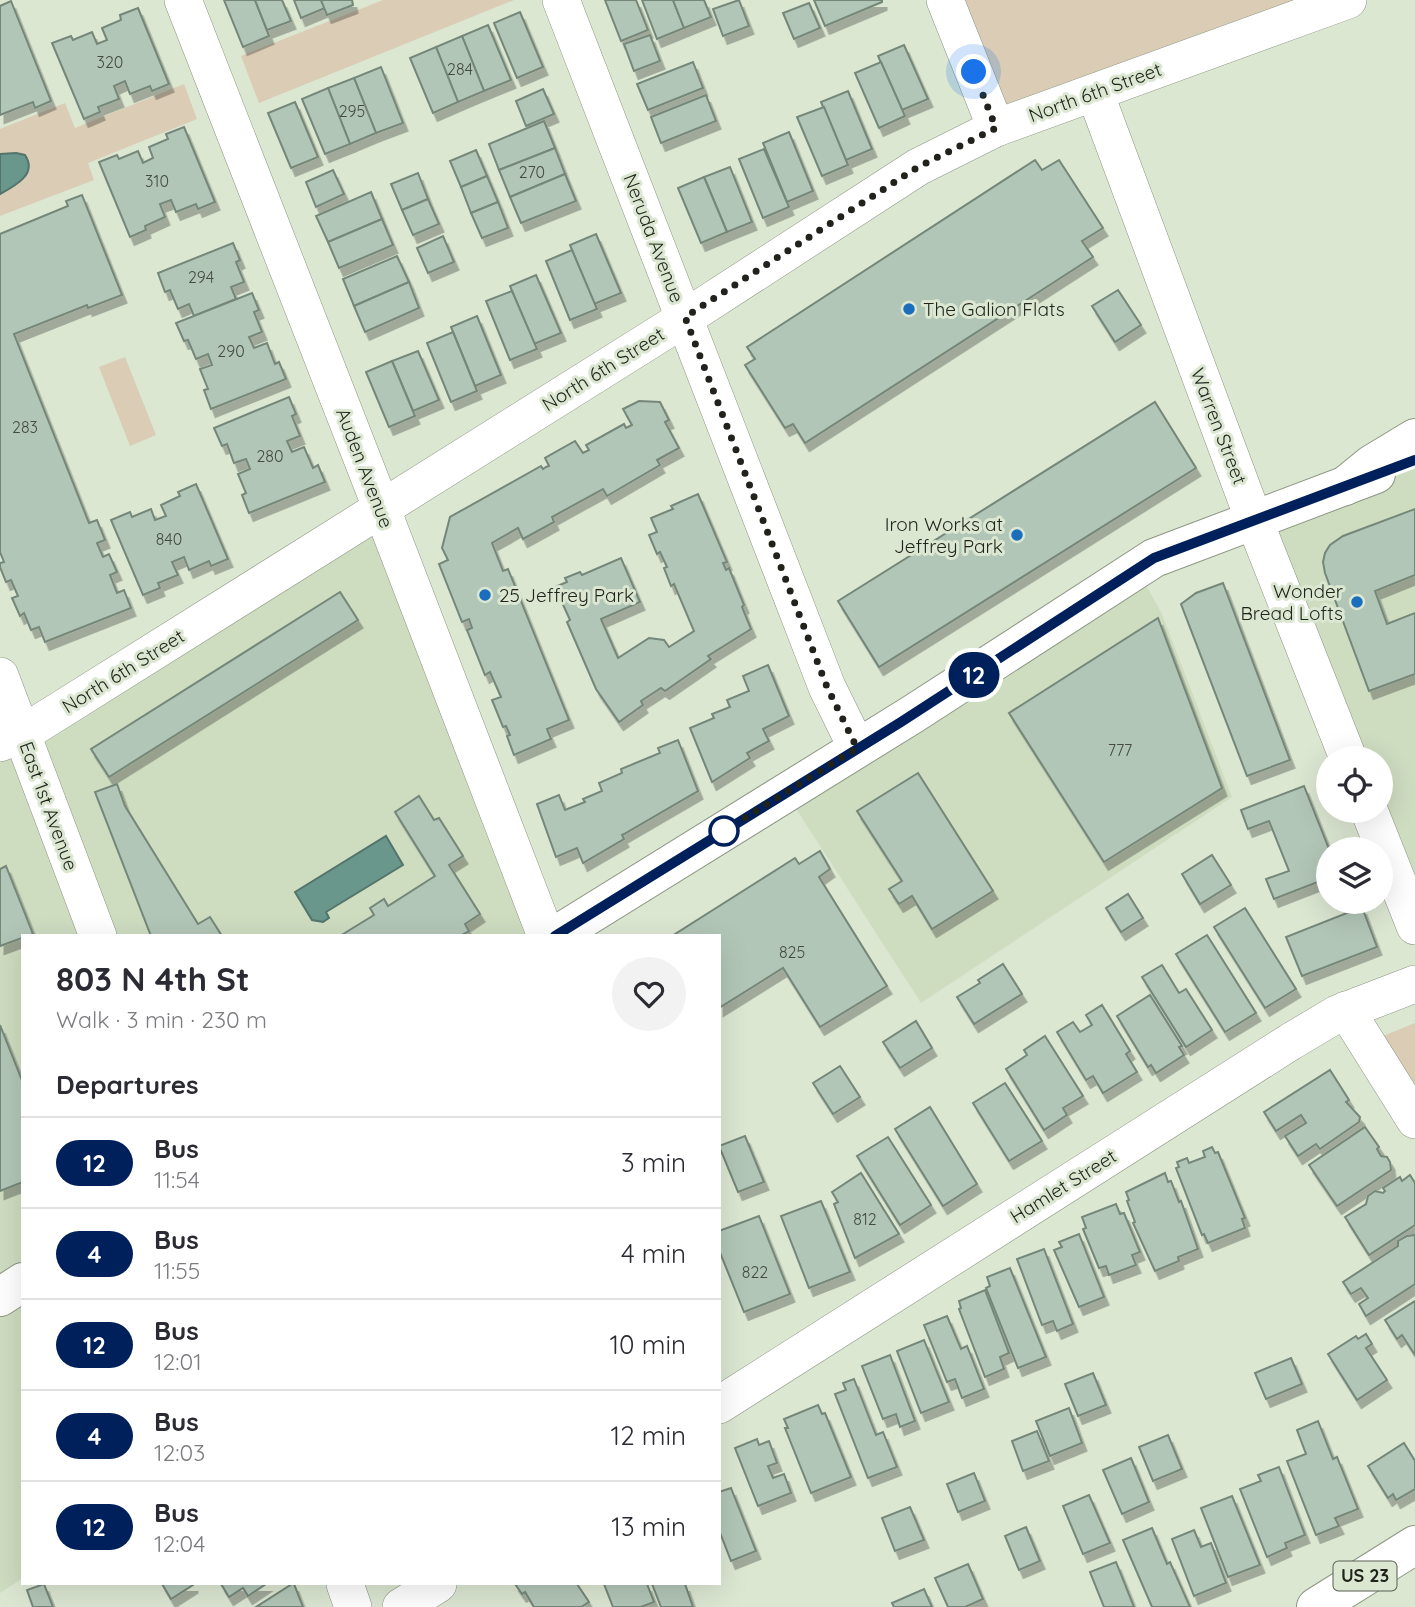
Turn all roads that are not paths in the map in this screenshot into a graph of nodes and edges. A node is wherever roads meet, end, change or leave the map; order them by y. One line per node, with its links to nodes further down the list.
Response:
1 (183, 0): 11 (street, Auden Avenue)
2 (561, 0): 7 (street, Neruda Avenue)
3 (945, 0): 6 (street)
4 (1348, 0): 5 (street, North 6th Street)
5 (1095, 93): 6 (street, North 6th Street); 12 (street, Warren Street)
6 (996, 128): 7 (street, North 6th Street)
7 (685, 317): 11 (street, North 6th Street); 16 (street, Neruda Avenue)
8 (1415, 438): 10 (main road)
9 (1415, 460): 10 (main road)
10 (1345, 486): 12 (main road)
11 (382, 507): 14 (street, North 6th Street); 20 (street, Auden Avenue)
12 (1254, 520): 15 (street, Warren Street); 16 (main road)
13 (0, 676): 14 (street, East 1st Avenue)
14 (11, 739): 19 (street, East 1st Avenue)
15 (1343, 746)
16 (857, 748): 21 (main road)
17 (1374, 823): 18 (street)
18 (1415, 926)
19 (97, 934)
20 (545, 934)
21 (558, 934)
22 (1415, 984): 23 (street, Hamlet Street)
23 (1346, 1010): 24 (street); 27 (street, Hamlet Street)
24 (1415, 1120)
25 (21, 1283): 26 (main road)
26 (0, 1297)
27 (721, 1404)
28 (1415, 1545): 33 (main road, US 23)
29 (345, 1585): 31 (street)
30 (436, 1585): 32 (street)
31 (353, 1607)
32 (401, 1607)
33 (1316, 1607)

